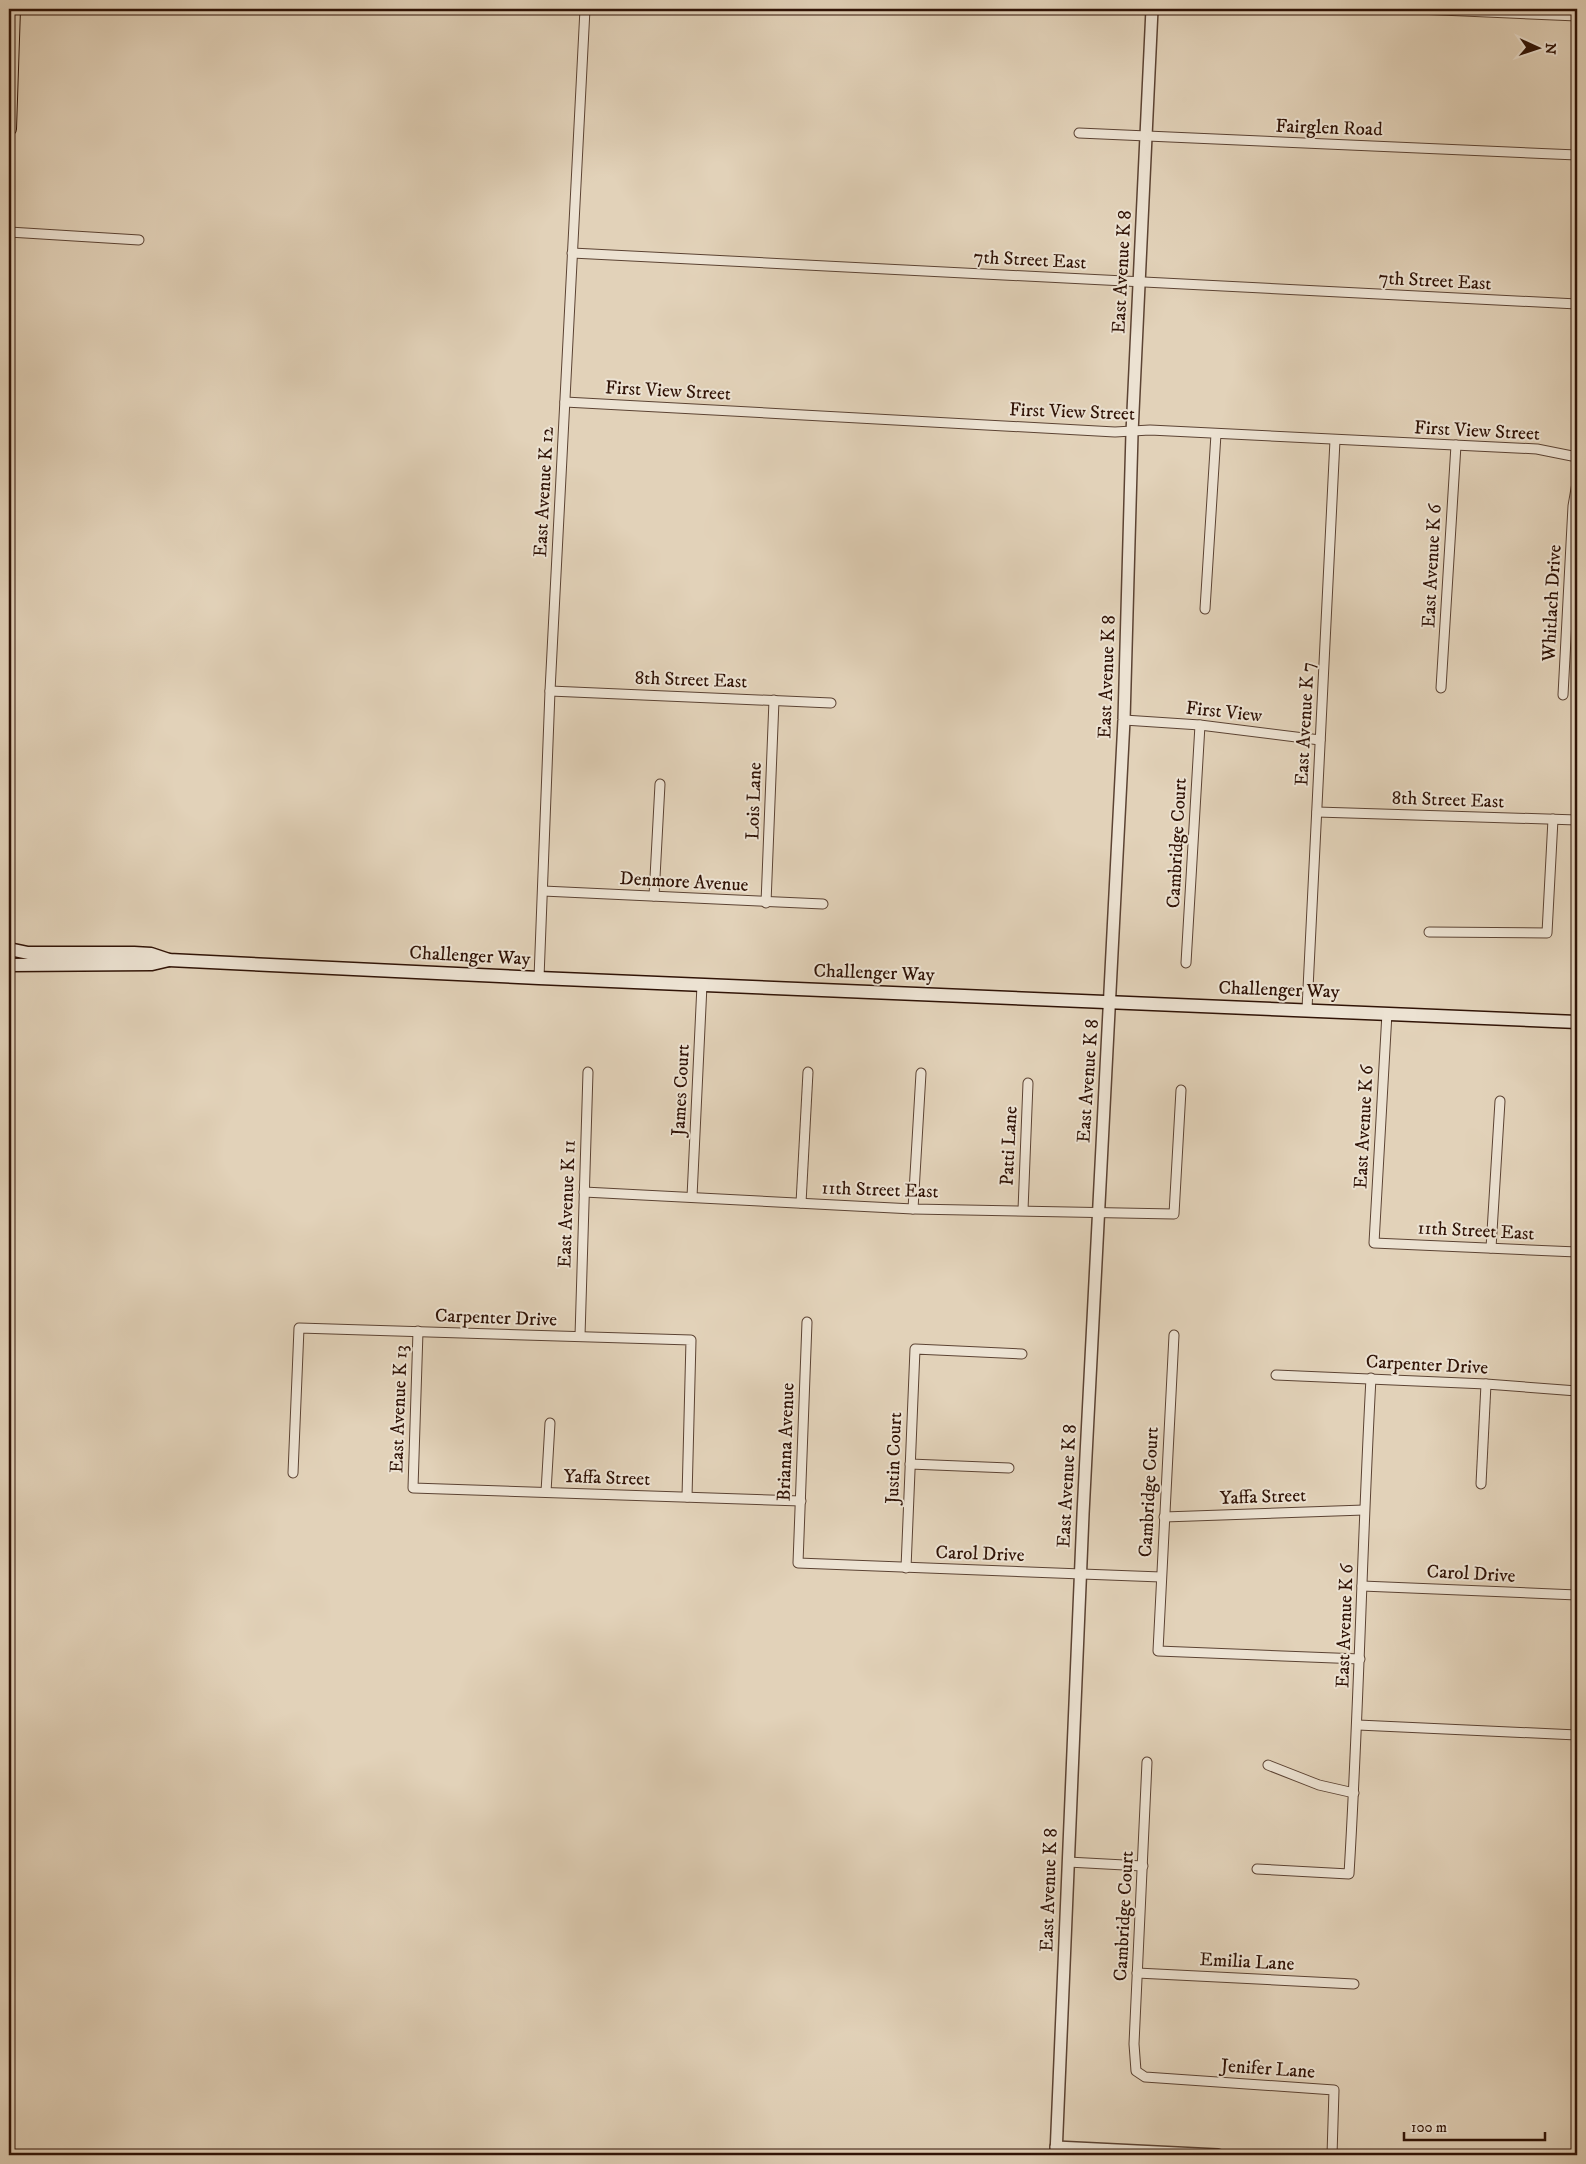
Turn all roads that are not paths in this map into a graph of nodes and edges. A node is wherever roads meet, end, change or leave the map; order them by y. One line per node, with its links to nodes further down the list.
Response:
1 (13, 9): 6 (main road)
2 (585, 9): 13 (street, East Avenue K 12)
3 (1152, 9): 9 (street, East Avenue K 8)
4 (1418, 9): 5 (street)
5 (1577, 16)
6 (10, 86): 7 (main road)
7 (9, 129)
8 (1079, 134): 9 (street, Fairglen Road)
9 (1146, 137): 10 (street, Fairglen Road); 14 (street, East Avenue K 8)
10 (1577, 155)
11 (9, 232): 12 (street)
12 (139, 240)
13 (572, 253): 14 (street, 7th Street East); 16 (street, East Avenue K 12)
14 (1139, 282): 15 (street, 7th Street East); 17 (street, East Avenue K 8)
15 (1577, 304)
16 (565, 402): 17 (street, First View Street); 25 (street, East Avenue K 12)
17 (1132, 433): 18 (street, First View Street); 29 (street, East Avenue K 8)
18 (1216, 434): 19 (street, First View Street); 23 (street)
19 (1335, 440): 20 (street, First View Street); 31 (street, East Avenue K 7)
20 (1456, 445): 21 (street, First View Street); 24 (street, East Avenue K 6)
21 (1577, 456)
22 (1577, 482): 26 (street, Whitlach Drive)
23 (1205, 609)
24 (1441, 688)
25 (550, 691): 27 (street, 8th Street East); 36 (street, East Avenue K 12)
26 (1563, 695)
27 (774, 700): 28 (street, 8th Street East); 38 (street, Lois Lane)
28 (831, 703)
29 (1124, 720): 30 (street, First View); 47 (street, East Avenue K 8)
30 (1200, 725): 31 (street, First View); 43 (street, Cambridge Court)
31 (1320, 740): 33 (street, East Avenue K 7)
32 (660, 784): 37 (street)
33 (1317, 812): 34 (street, 8th Street East); 48 (street, East Avenue K 7)
34 (1553, 819): 35 (street, 8th Street East); 40 (street)
35 (1577, 820)
36 (543, 891): 37 (street, Denmore Avenue); 45 (street, East Avenue K 12)
37 (654, 896): 38 (street, Denmore Avenue)
38 (766, 903): 39 (street, Denmore Avenue)
39 (823, 904)
40 (1428, 932)
41 (9, 948): 42 (main road, Challenger Way)
42 (170, 960): 44 (main road, Challenger Way); 45 (main road, Challenger Way)
43 (1186, 963)
44 (9, 965)
45 (539, 978): 46 (main road, Challenger Way)
46 (702, 985): 47 (main road, Challenger Way); 58 (street, James Court)
47 (1110, 1002): 48 (main road, Challenger Way); 62 (street, East Avenue K 8)
48 (1307, 1009): 49 (main road, Challenger Way)
49 (1387, 1013): 50 (main road, Challenger Way); 63 (street, East Avenue K 6)
50 (1577, 1022)
51 (588, 1072): 57 (street, East Avenue K 11)
52 (808, 1072): 59 (street)
53 (921, 1073): 60 (street)
54 (1028, 1083): 61 (street, Patti Lane)
55 (1181, 1090): 62 (street, 11th Street East)
56 (1500, 1101): 64 (street)
57 (584, 1192): 58 (street, 11th Street East); 69 (street, East Avenue K 11)
58 (692, 1197): 59 (street, 11th Street East)
59 (801, 1203): 60 (street, 11th Street East)
60 (912, 1209): 61 (street, 11th Street East)
61 (1022, 1210): 62 (street, 11th Street East)
62 (1097, 1213): 88 (street, East Avenue K 8)
63 (1374, 1243): 64 (street, 11th Street East)
64 (1491, 1248): 65 (street, 11th Street East)
65 (1577, 1252)
66 (807, 1322): 83 (street, Brianna Avenue)
67 (418, 1331): 69 (street, Carpenter Drive); 78 (street, Carpenter Drive); 80 (street, East Avenue K 13)
68 (1174, 1335): 85 (street, Cambridge Court)
69 (580, 1336): 82 (street, Carpenter Drive)
70 (1022, 1354): 76 (street, Justin Court)
71 (1276, 1375): 72 (street, Carpenter Drive)
72 (1371, 1378): 73 (street, Carpenter Drive); 84 (street, East Avenue K 6)
73 (1486, 1384): 74 (street, Carpenter Drive); 79 (street)
74 (1577, 1392)
75 (550, 1423): 81 (street)
76 (910, 1464): 77 (street); 87 (street, Justin Court)
77 (1009, 1468)
78 (293, 1473)
79 (1481, 1484)
80 (413, 1488): 81 (street, Yaffa Street)
81 (546, 1492): 82 (street, Yaffa Street)
82 (687, 1497): 83 (street, Yaffa Street)
83 (801, 1501): 86 (street, Brianna Avenue)
84 (1364, 1510): 85 (street, Yaffa Street); 90 (street, East Avenue K 6)
85 (1164, 1517): 89 (street, Cambridge Court)
86 (798, 1563): 87 (street, Carol Drive)
87 (906, 1568): 88 (street, Carol Drive)
88 (1080, 1574): 89 (street, Carol Drive); 98 (street, East Avenue K 8)
89 (1161, 1577): 92 (street, Cambridge Court)
90 (1362, 1586): 91 (street, Carol Drive); 92 (street, East Avenue K 6)
91 (1577, 1595)
92 (1360, 1659): 93 (street, East Avenue K 6)
93 (1358, 1725): 94 (street); 97 (street, East Avenue K 6)
94 (1577, 1735)
95 (1147, 1762): 99 (street, Cambridge Court)
96 (1268, 1765): 97 (street)
97 (1354, 1793): 100 (street, East Avenue K 6)
98 (1068, 1862): 99 (street); 104 (street, East Avenue K 8)
99 (1142, 1866): 101 (street, Cambridge Court)
100 (1257, 1870)
101 (1137, 1973): 102 (street, Emilia Lane); 103 (street, Cambridge Court)
102 (1354, 1984)
103 (1136, 2071): 106 (street, Jenifer Lane)
104 (1056, 2151): 105 (street)
105 (1218, 2155)
106 (1332, 2155)

